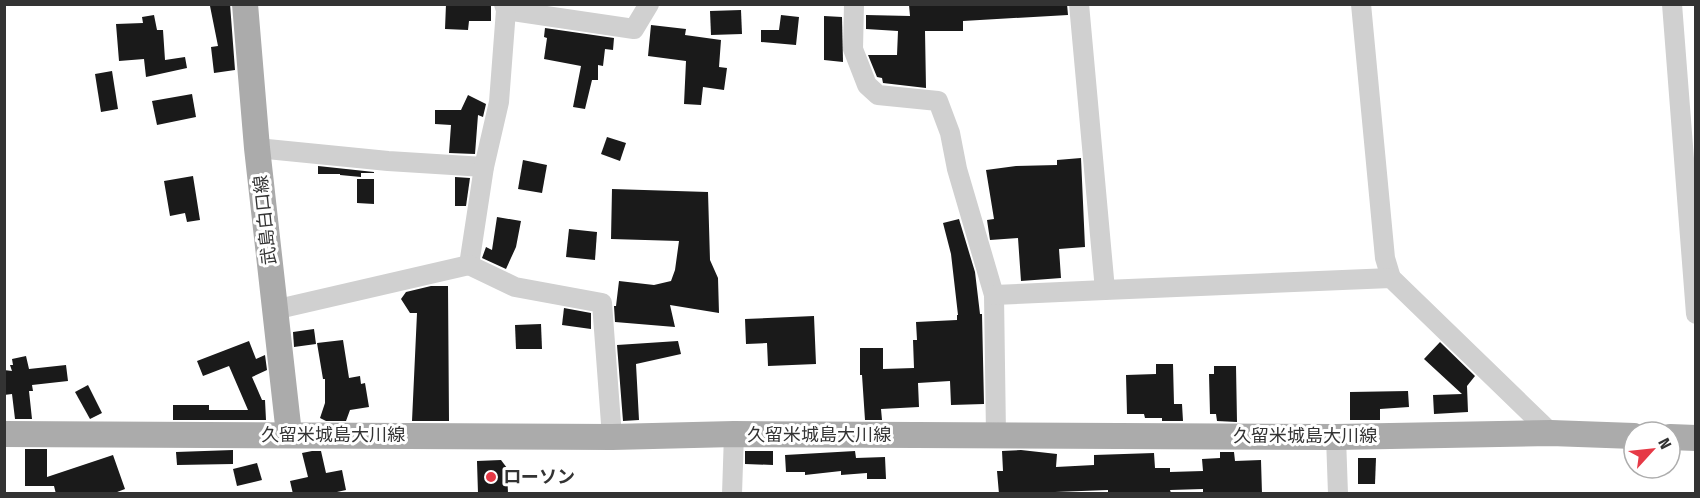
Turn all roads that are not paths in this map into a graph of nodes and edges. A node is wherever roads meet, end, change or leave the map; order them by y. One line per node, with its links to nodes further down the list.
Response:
1 (245, 4): 8 (main road, 武島白口線)
2 (649, 4): 7 (street)
3 (854, 4): 13 (street)
4 (1079, 4): 12 (street)
5 (1360, 4): 11 (street)
6 (1672, 4): 15 (street)
7 (505, 7): 9 (street)
8 (257, 148): 9 (street); 14 (main road, 武島白口線)
9 (484, 166): 10 (street)
10 (469, 265): 14 (street); 22 (street)
11 (1391, 278): 12 (street); 16 (street)
12 (1105, 290): 13 (street)
13 (994, 295): 20 (street)
14 (274, 310): 18 (main road, 武島白口線)
15 (1695, 314)
16 (1551, 433): 21 (main road, 久留米城島大川線); 23 (main road, 久留米城島大川線)
17 (4, 434): 18 (main road, 久留米城島大川線)
18 (289, 434): 22 (main road, 久留米城島大川線)
19 (734, 434): 20 (main road, 久留米城島大川線); 22 (main road, 久留米城島大川線); 24 (street)
20 (996, 435): 23 (main road, 久留米城島大川線)
21 (1622, 436)
22 (612, 437)
23 (1336, 437): 25 (street)
24 (732, 494)
25 (1338, 494)

